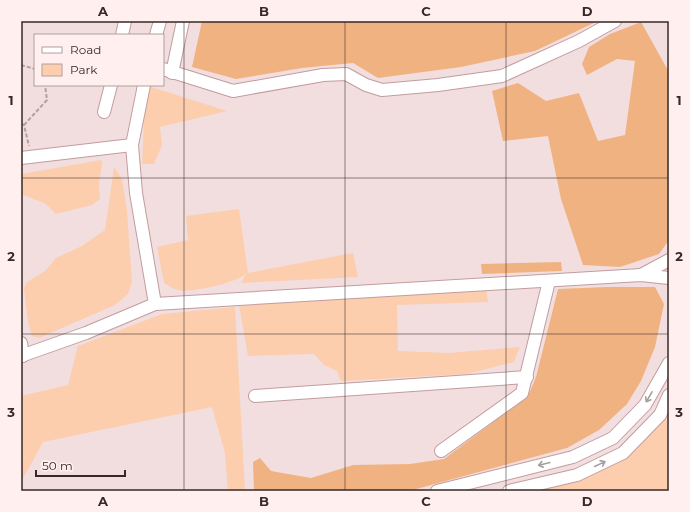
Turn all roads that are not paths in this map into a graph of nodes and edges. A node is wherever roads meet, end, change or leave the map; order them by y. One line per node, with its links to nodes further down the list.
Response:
1 (125, 21): 5 (street)
2 (160, 21): 6 (street)
3 (183, 21): 7 (street)
4 (615, 21): 7 (street)
5 (122, 34)
6 (156, 34)
7 (167, 71)
8 (111, 86): 10 (street)
9 (144, 86): 11 (street)
10 (104, 112)
11 (132, 145): 12 (street); 17 (street)
12 (25, 154)
13 (669, 260): 14 (street)
14 (641, 275): 15 (street); 16 (street)
15 (669, 278)
16 (550, 281): 17 (street); 21 (street)
17 (155, 304): 19 (street)
18 (21, 343): 19 (street)
19 (22, 356)
20 (669, 363): 25 (street, one-way to 25)
21 (527, 377): 23 (street); 24 (street)
22 (669, 395): 26 (street, one-way to 22)
23 (255, 396)
24 (441, 451)
25 (437, 491)
26 (509, 491)

